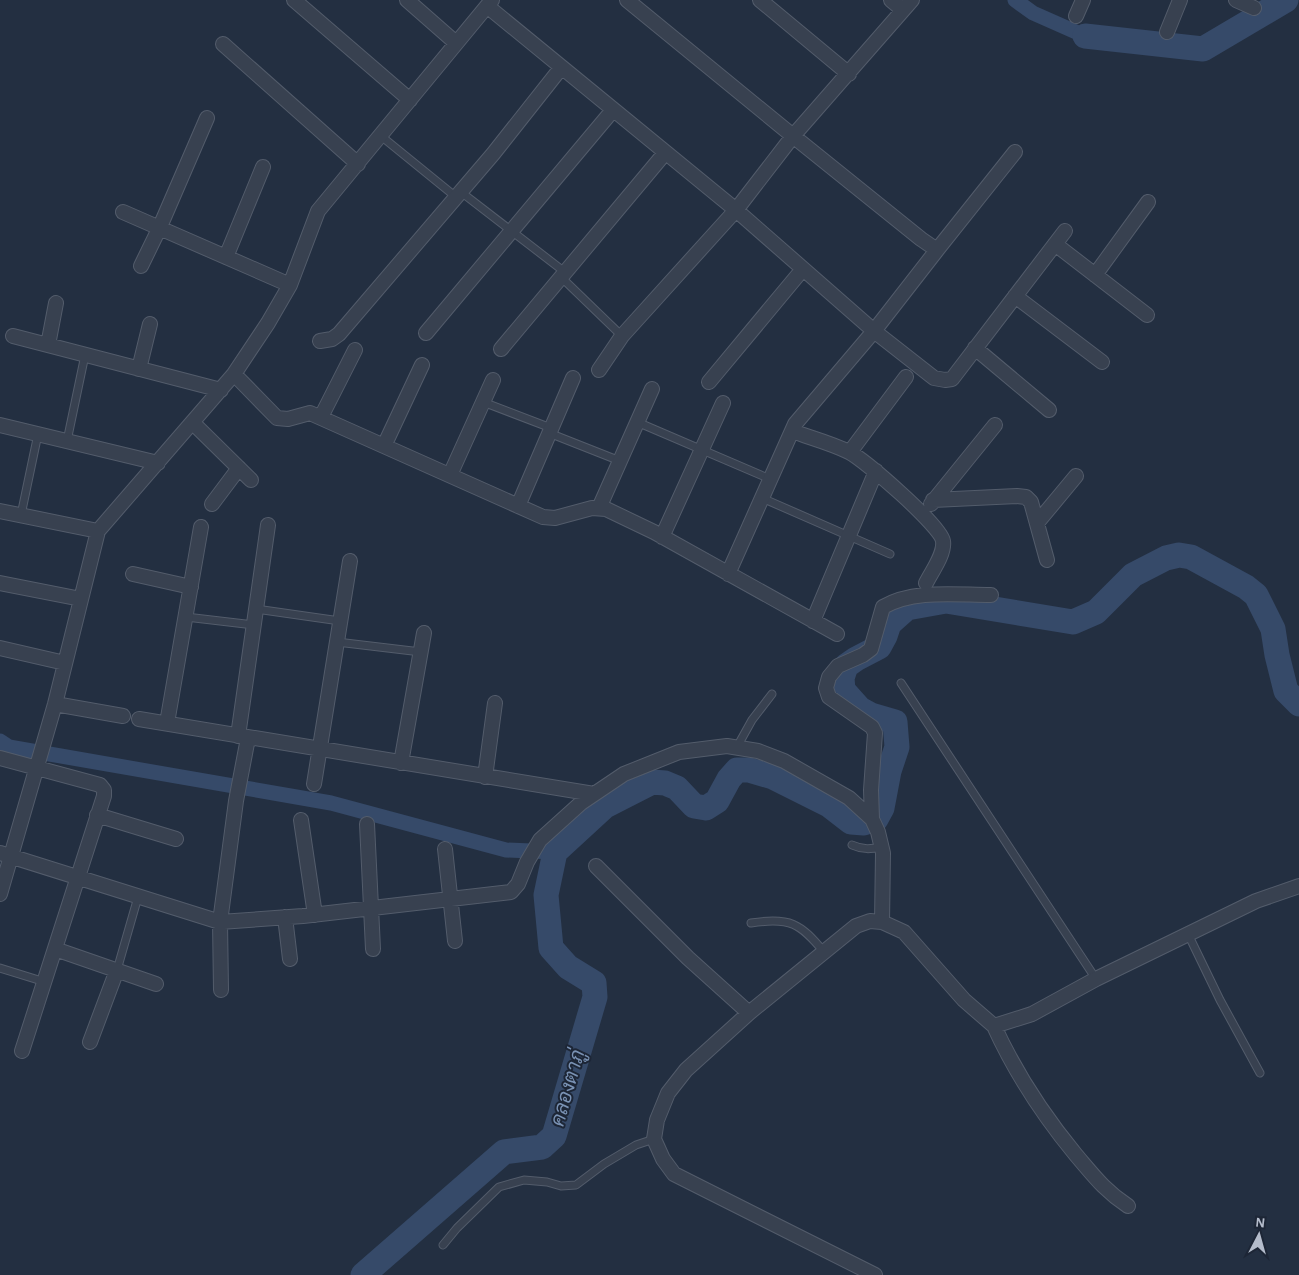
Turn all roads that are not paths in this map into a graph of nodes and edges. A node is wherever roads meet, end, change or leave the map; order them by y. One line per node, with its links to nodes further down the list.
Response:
1 (294, 0): 18 (street)
2 (408, 0): 14 (street)
3 (627, 0): 22 (street)
4 (760, 0): 17 (street)
5 (891, 0): 10 (street)
6 (1083, 0): 12 (street)
7 (1180, 0): 13 (street)
8 (1237, 0): 11 (street)
9 (490, 3): 14 (street); 16 (street)
10 (908, 5): 17 (street)
11 (1254, 8)
12 (1076, 16)
13 (1166, 32)
14 (456, 43): 18 (street)
15 (223, 44): 25 (street)
16 (562, 68): 19 (street); 27 (street)
17 (849, 74): 22 (street)
18 (410, 100): 21 (street)
19 (613, 110): 24 (street); 33 (street)
20 (208, 118): 31 (street)
21 (381, 136): 25 (street); 27 (lane)
22 (793, 136): 29 (street); 35 (street)
23 (1015, 152): 35 (street)
24 (665, 153): 29 (street); 40 (street)
25 (358, 164): 41 (street)
26 (264, 167): 36 (street)
27 (459, 194): 33 (lane); 50 (street)
28 (1148, 202): 39 (street)
29 (736, 210): 38 (street); 49 (street)
30 (123, 212): 31 (street)
31 (160, 229): 36 (street); 37 (street)
32 (1065, 231): 34 (street)
33 (512, 232): 40 (lane); 47 (street)
34 (1055, 244): 39 (street); 42 (street)
35 (937, 250): 46 (street)
36 (226, 257): 41 (street)
37 (141, 266)
38 (803, 269): 46 (street); 64 (street)
39 (1095, 274): 44 (street)
40 (564, 275): 49 (lane); 53 (street)
41 (290, 285): 60 (street)
42 (1015, 296): 52 (street); 56 (street)
43 (56, 303): 51 (street)
44 (1147, 315)
45 (150, 324): 58 (street)
46 (874, 331): 52 (street); 76 (street)
47 (426, 333)
48 (13, 336): 51 (street)
49 (622, 336): 59 (street)
50 (320, 341)
51 (48, 345): 55 (street)
52 (975, 348): 69 (street)
53 (501, 349)
54 (355, 350): 70 (street)
55 (85, 355): 58 (street); 78 (lane)
56 (1102, 362)
57 (422, 365): 79 (street)
58 (139, 368): 66 (street)
59 (598, 370)
60 (234, 374): 66 (street); 70 (street)
61 (906, 377): 81 (street)
62 (573, 378): 75 (street)
63 (493, 380): 67 (street)
64 (709, 382)
65 (652, 389): 71 (street)
66 (221, 390): 72 (street)
67 (483, 402): 75 (lane); 86 (street)
68 (723, 403): 80 (street)
69 (1049, 410)
70 (321, 417): 79 (street)
71 (637, 422): 80 (lane); 82 (street)
72 (193, 423): 83 (street); 84 (street)
73 (0, 425): 77 (street)
74 (995, 425): 91 (street)
75 (550, 431): 82 (lane); 93 (street)
76 (792, 431): 81 (street); 88 (street)
77 (38, 434): 78 (street); 97 (lane)
78 (67, 441): 83 (street)
79 (384, 446): 86 (street)
80 (702, 450): 88 (lane); 102 (street)
81 (850, 452): 85 (street)
82 (620, 461): 94 (street)
83 (158, 463): 101 (street)
84 (239, 468): 89 (street); 92 (street)
85 (876, 471): 96 (street); 103 (street)
86 (450, 475): 93 (street)
87 (1076, 476): 98 (street)
88 (770, 479): 90 (street)
89 (251, 480)
90 (762, 498): 103 (lane); 108 (street)
91 (933, 500): 96 (street); 98 (street)
92 (212, 504)
93 (518, 506): 94 (street)
94 (599, 508): 102 (street)
95 (0, 511): 97 (street)
96 (922, 514): 110 (street)
97 (21, 515): 101 (street)
98 (1037, 522): 105 (street)
99 (268, 525): 114 (street)
100 (201, 527): 111 (street)
101 (98, 531): 113 (street)
102 (662, 537): 108 (street)
103 (848, 537): 104 (lane); 117 (street)
104 (890, 554)
105 (1047, 560)
106 (350, 561): 116 (street)
107 (133, 574): 111 (street)
108 (728, 574): 117 (street)
109 (0, 583): 113 (street)
110 (926, 583)
111 (191, 587): 115 (street)
112 (991, 595): 142 (street)
113 (81, 599): 124 (street)
114 (256, 609): 116 (lane); 118 (street)
115 (186, 617): 118 (lane); 131 (street)
116 (340, 621): 121 (street)
117 (813, 621): 120 (street)
118 (254, 625): 132 (street)
119 (424, 633): 123 (street)
120 (837, 634)
121 (337, 642): 123 (lane); 134 (street)
122 (0, 648): 124 (street)
123 (421, 652): 137 (street)
124 (65, 663): 128 (street)
125 (901, 683): 170 (lane)
126 (772, 694): 133 (lane)
127 (495, 703): 138 (street)
128 (55, 704): 129 (street); 136 (street)
129 (123, 716)
130 (139, 719): 131 (street)
131 (167, 723): 132 (street)
132 (243, 737): 134 (street); 159 (street)
133 (737, 747): 140 (street); 142 (street)
134 (320, 750): 137 (street); 139 (street)
135 (0, 758): 136 (street)
136 (38, 763): 141 (street); 149 (street)
137 (401, 763): 138 (street)
138 (485, 776): 140 (street)
139 (314, 784)
140 (594, 794): 155 (street)
141 (97, 815): 145 (street); 151 (street)
142 (872, 819): 147 (street)
143 (301, 820): 157 (street)
144 (367, 824): 156 (street)
145 (176, 839)
146 (852, 845): 147 (lane)
147 (882, 847): 160 (street)
148 (445, 849): 155 (street)
149 (6, 855): 151 (street); 153 (street)
150 (596, 866): 174 (street)
151 (78, 878): 154 (street); 165 (street)
152 (1299, 886): 162 (street)
153 (0, 894)
154 (138, 897): 159 (street); 169 (lane)
155 (450, 899): 156 (street); 163 (street)
156 (372, 908): 157 (street); 164 (street)
157 (315, 915): 158 (street)
158 (285, 917): 159 (street); 167 (street)
159 (220, 922): 173 (street)
160 (882, 922): 166 (street); 175 (street)
161 (752, 924): 166 (lane)
162 (1188, 934): 170 (street); 178 (lane)
163 (456, 941)
164 (373, 949)
165 (55, 950): 169 (street); 171 (street)
166 (824, 952): 174 (street)
167 (290, 959)
168 (0, 968): 171 (lane)
169 (117, 970): 172 (street); 176 (street)
170 (1096, 979): 175 (street)
171 (44, 982): 177 (street)
172 (156, 984)
173 (221, 990)
174 (750, 1013): 179 (street)
175 (994, 1026): 180 (street)
176 (90, 1042)
177 (22, 1051)
178 (1260, 1073)
179 (654, 1139): 181 (lane); 182 (street)
180 (1128, 1206)
181 (442, 1245)
182 (874, 1275)

